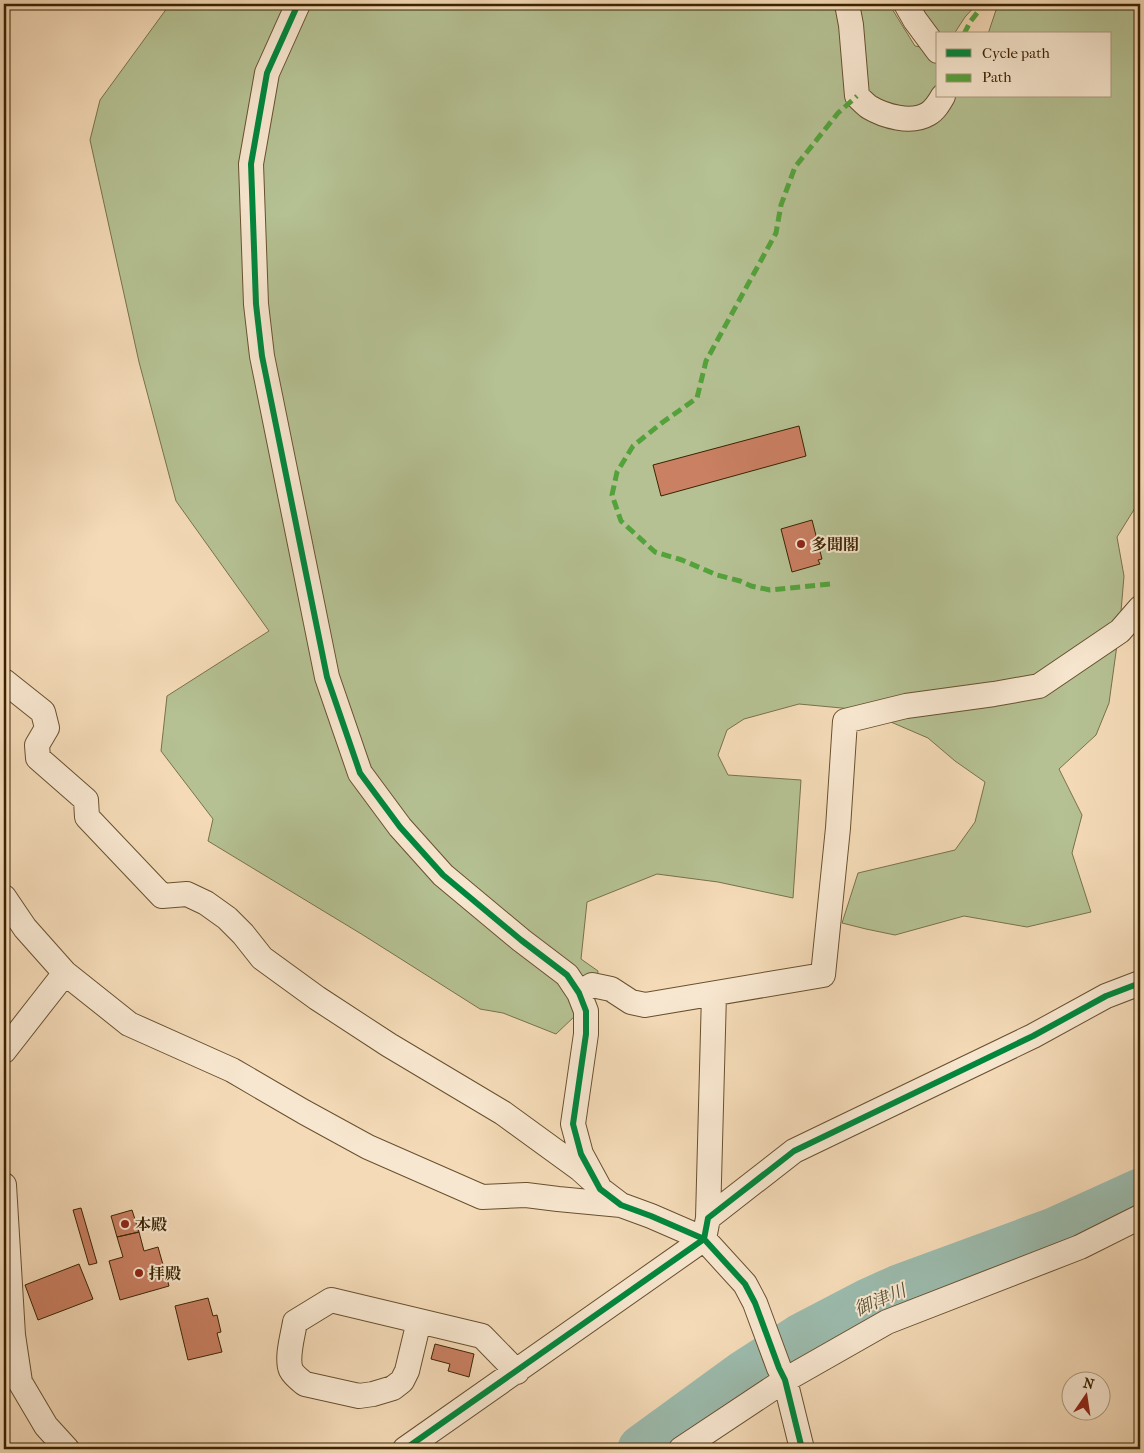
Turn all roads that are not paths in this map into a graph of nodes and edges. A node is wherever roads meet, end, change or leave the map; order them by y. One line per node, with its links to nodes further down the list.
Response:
1 (298, 4): 11 (street)
2 (847, 4): 5 (street)
3 (906, 4): 4 (street)
4 (936, 48)
5 (942, 98)
6 (1140, 608): 12 (street)
7 (4, 681): 15 (street)
8 (4, 897): 9 (street)
9 (65, 973): 13 (street); 16 (street)
10 (1140, 983): 18 (street)
11 (579, 993): 12 (street); 15 (street)
12 (714, 994): 18 (street)
13 (4, 1052)
14 (4, 1185): 22 (street)
15 (600, 1189): 16 (street)
16 (621, 1205): 18 (street)
17 (1140, 1217): 21 (street)
18 (706, 1228): 20 (street); 21 (street)
19 (419, 1321): 19 (street); 20 (street)
20 (517, 1372): 23 (street)
21 (782, 1374): 24 (street); 25 (street)
22 (67, 1449)
23 (405, 1449)
24 (681, 1449)
25 (802, 1449)

